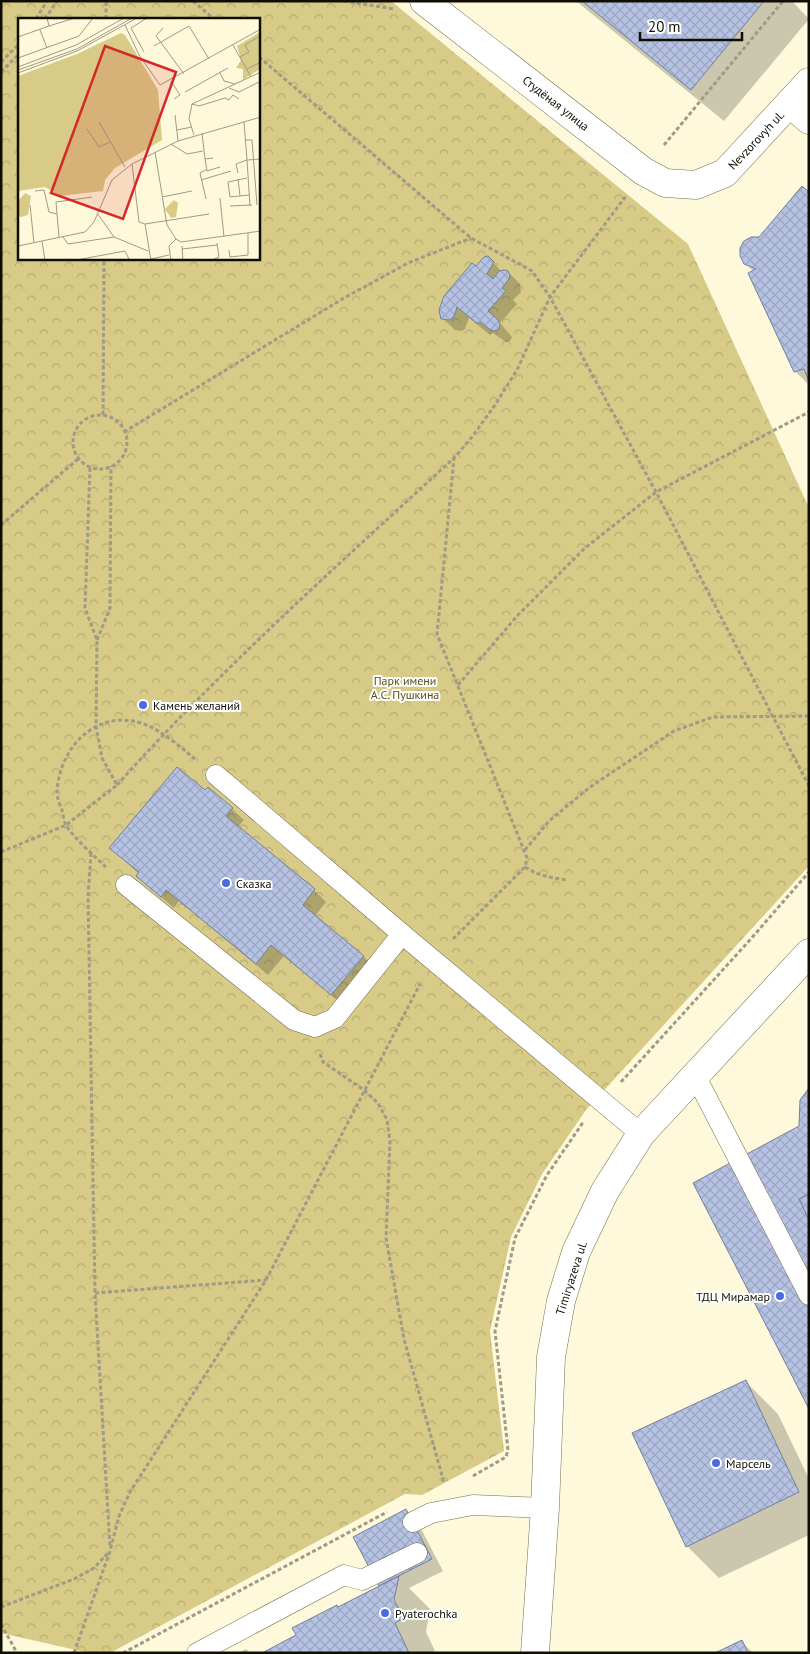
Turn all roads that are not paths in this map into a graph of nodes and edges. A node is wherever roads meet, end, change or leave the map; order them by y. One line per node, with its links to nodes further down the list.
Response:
1 (413, 5): 4 (street, Студёная улица)
2 (809, 82): 3 (street, Nevzorovyh ul.)
3 (800, 112): 4 (street, Nevzorovyh ul.)
4 (696, 185)
5 (216, 775): 7 (lane)
6 (126, 885): 7 (lane)
7 (402, 934): 10 (lane)
8 (809, 953): 9 (street, Timiryazeva ul.)
9 (695, 1075): 10 (street, Timiryazeva ul.); 11 (lane)
10 (641, 1134): 12 (street, Timiryazeva ul.)
11 (809, 1295)
12 (545, 1508): 13 (lane); 16 (street, Timiryazeva ul.)
13 (413, 1522)
14 (417, 1553): 15 (lane)
15 (197, 1653)
16 (535, 1653)

